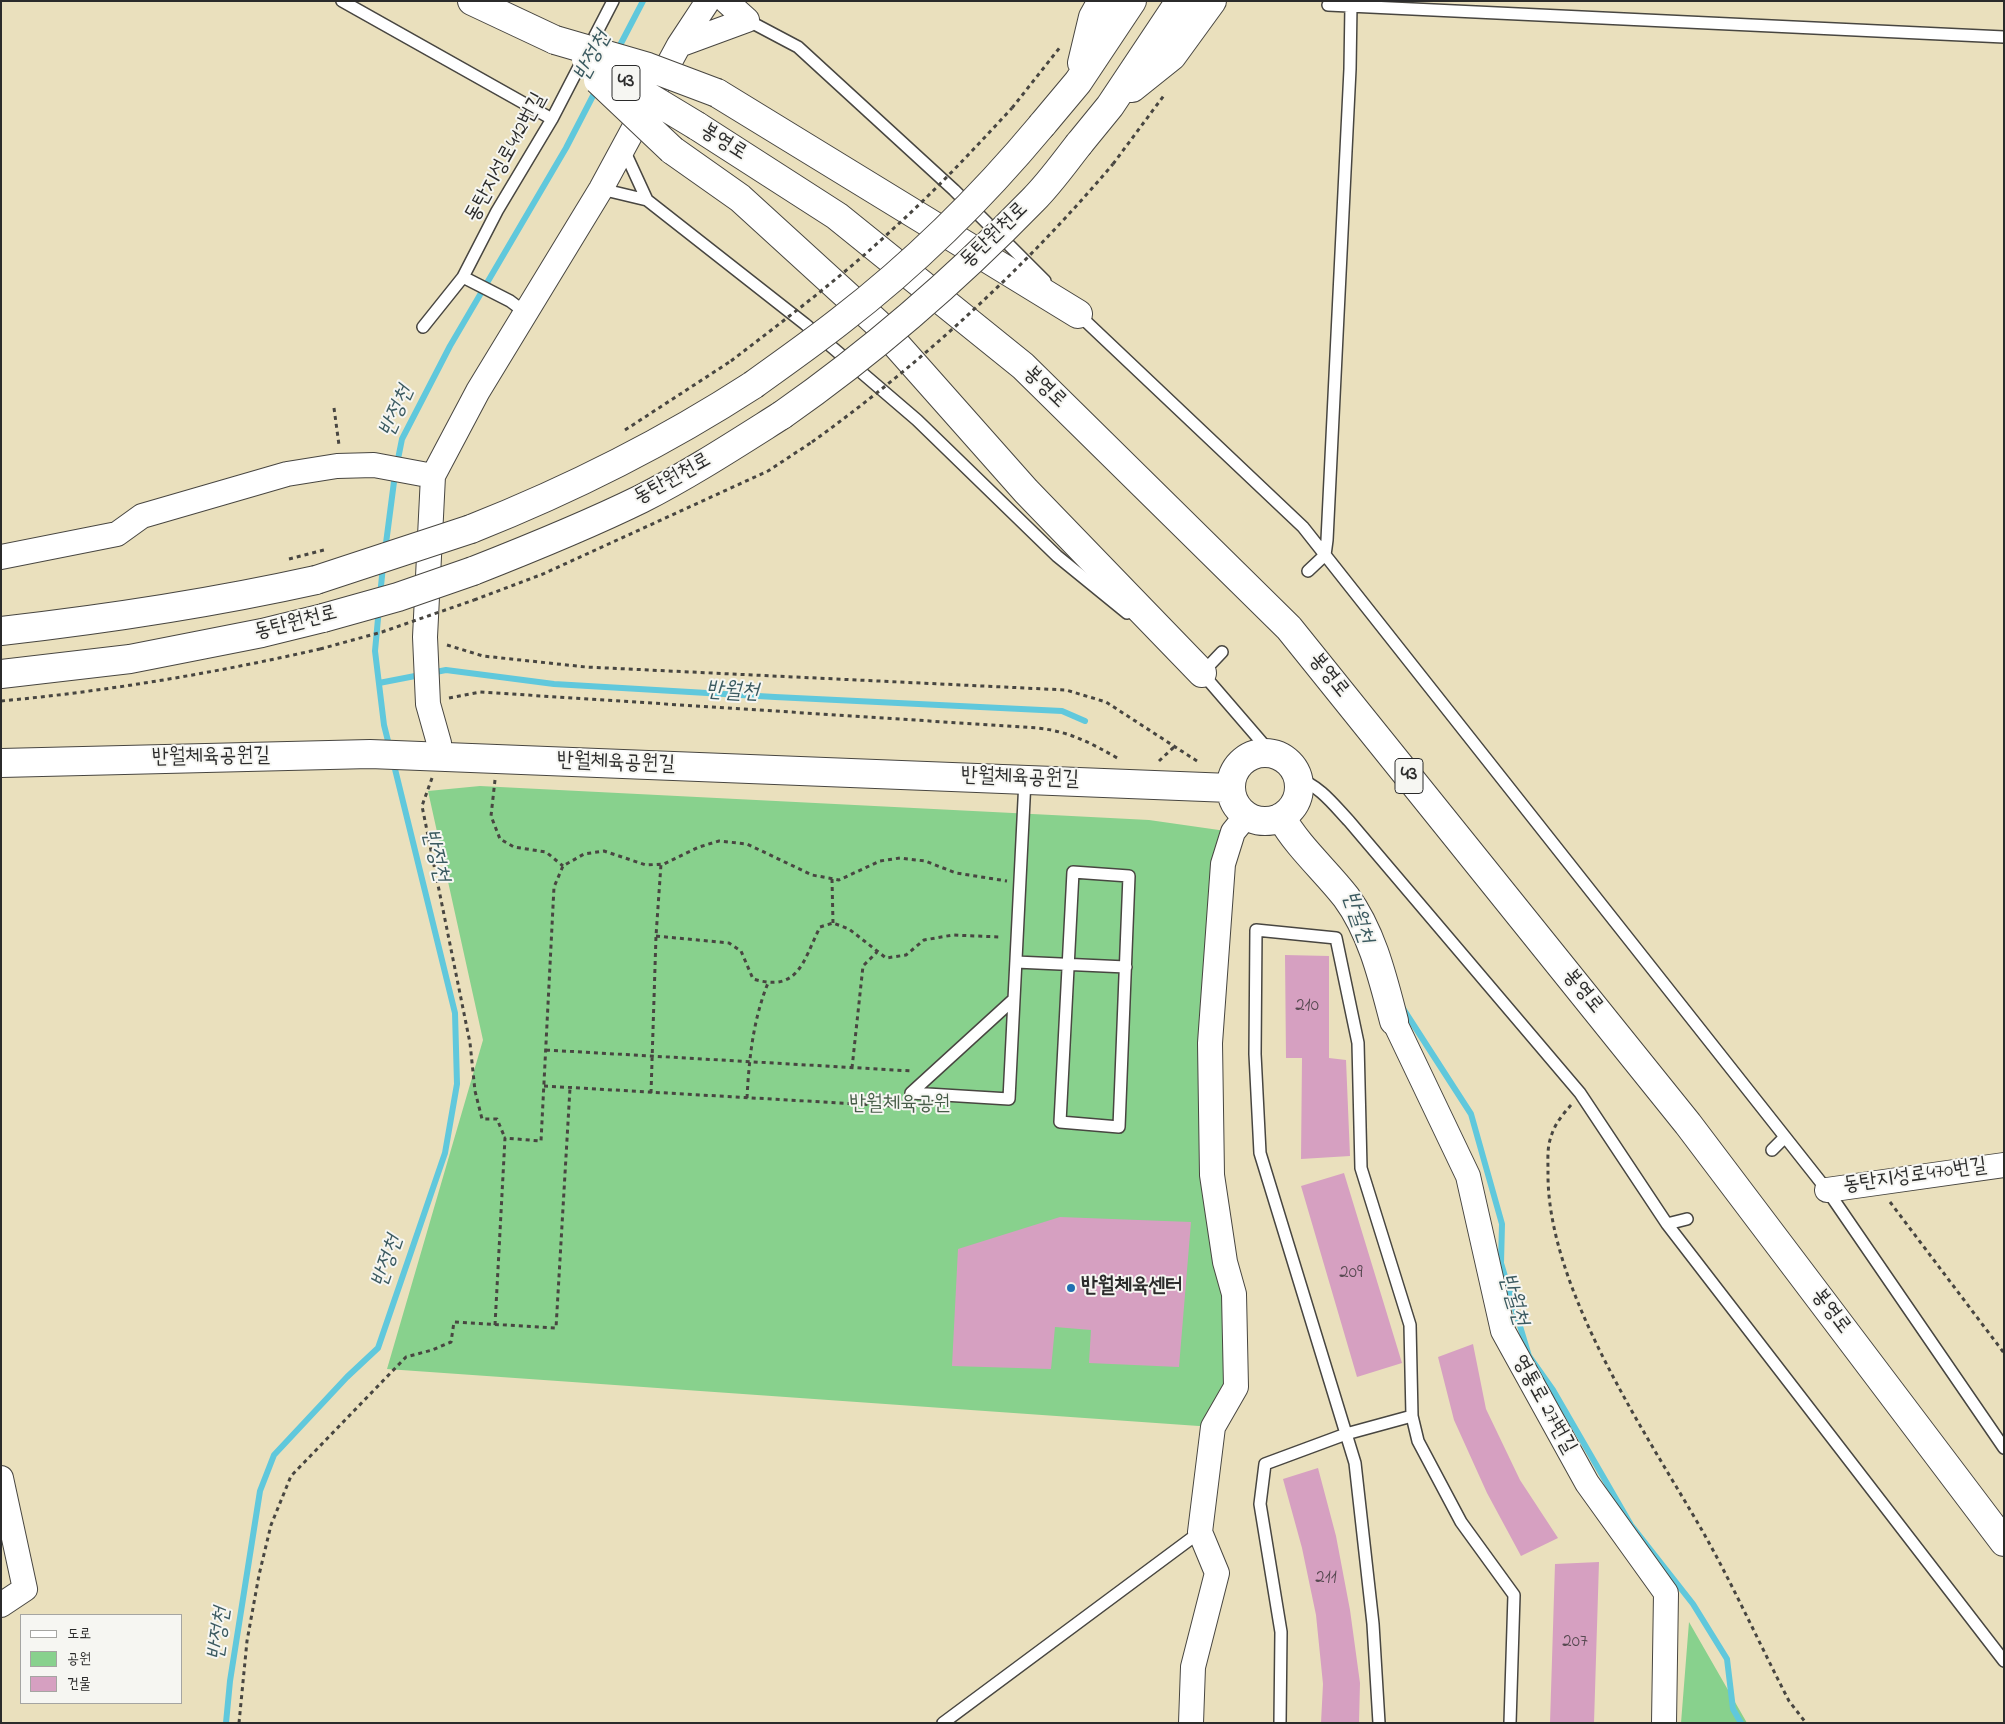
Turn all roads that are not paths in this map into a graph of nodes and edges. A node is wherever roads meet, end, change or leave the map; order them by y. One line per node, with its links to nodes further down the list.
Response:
1 (342, 1): 18 (lane)
2 (472, 1): 14 (main road, 봉영로 / 43)
3 (613, 1): 18 (lane, 동탄지성로412번길)
4 (708, 1): 15 (street)
5 (726, 1): 12 (street)
6 (1102, 1): 16 (main road)
7 (1132, 1): 16 (main road, 동탄원천로)
8 (1180, 1): 17 (main road, 동탄원천로)
9 (1212, 1): 17 (main road)
10 (1352, 3): 11 (lane); 13 (lane); 27 (lane)
11 (1328, 5)
12 (747, 20): 15 (street); 24 (lane)
13 (2004, 37)
14 (555, 40): 24 (main road, bridge); 32 (main road, bridge); 58 (main road, 봉영로 / 43, bridge)
15 (679, 45): 19 (street)
16 (1078, 82): 30 (main road, 동탄원천로, bridge)
17 (1110, 106): 33 (main road, 동탄원천로, bridge)
18 (552, 119): 22 (lane, 동탄지성로412번길)
19 (624, 150): 20 (street); 21 (lane)
20 (601, 189): 21 (lane); 23 (street)
21 (648, 200): 32 (lane)
22 (467, 279): 23 (lane); 25 (lane, 동탄지성로412번길)
23 (518, 307): 26 (street)
24 (1078, 314): 27 (lane)
25 (423, 327)
26 (427, 474): 28 (street); 35 (street)
27 (1325, 555): 29 (lane); 47 (lane)
28 (1, 557)
29 (1308, 571)
30 (1, 631)
31 (1222, 652): 32 (lane)
32 (1202, 673): 34 (lane)
33 (1, 674)
34 (1271, 753): 37 (main road); 39 (main road)
35 (433, 758): 36 (main road, 반월체육공원길); 38 (main road, 반월체육공원길)
36 (1, 763)
37 (1298, 778): 41 (main road); 52 (lane)
38 (1025, 780): 39 (main road, 반월체육공원길); 42 (lane)
39 (1230, 788): 40 (main road)
40 (1246, 816): 41 (main road); 57 (street)
41 (1281, 817): 46 (main road)
42 (1016, 962): 43 (lane); 45 (lane)
43 (1067, 964): 44 (lane); 44 (lane); 44 (lane)
44 (1126, 968)
45 (1014, 999): 45 (lane)
46 (1394, 1021): 66 (street, 영통로 27번길)
47 (1785, 1137): 48 (lane); 50 (lane)
48 (1772, 1150)
49 (2004, 1164): 50 (street, 동탄지성로470번길)
50 (1827, 1190): 55 (lane)
51 (1687, 1218): 52 (lane)
52 (1667, 1224): 60 (lane)
53 (1412, 1416): 54 (lane); 54 (lane); 65 (lane)
54 (1346, 1434): 63 (lane); 64 (lane)
55 (2004, 1448)
56 (1, 1478): 59 (street)
57 (1200, 1532): 61 (lane); 62 (street)
58 (2004, 1542)
59 (1, 1605)
60 (2004, 1661)
61 (943, 1723)
62 (1191, 1723)
63 (1280, 1723)
64 (1379, 1723)
65 (1510, 1723)
66 (1664, 1723)

